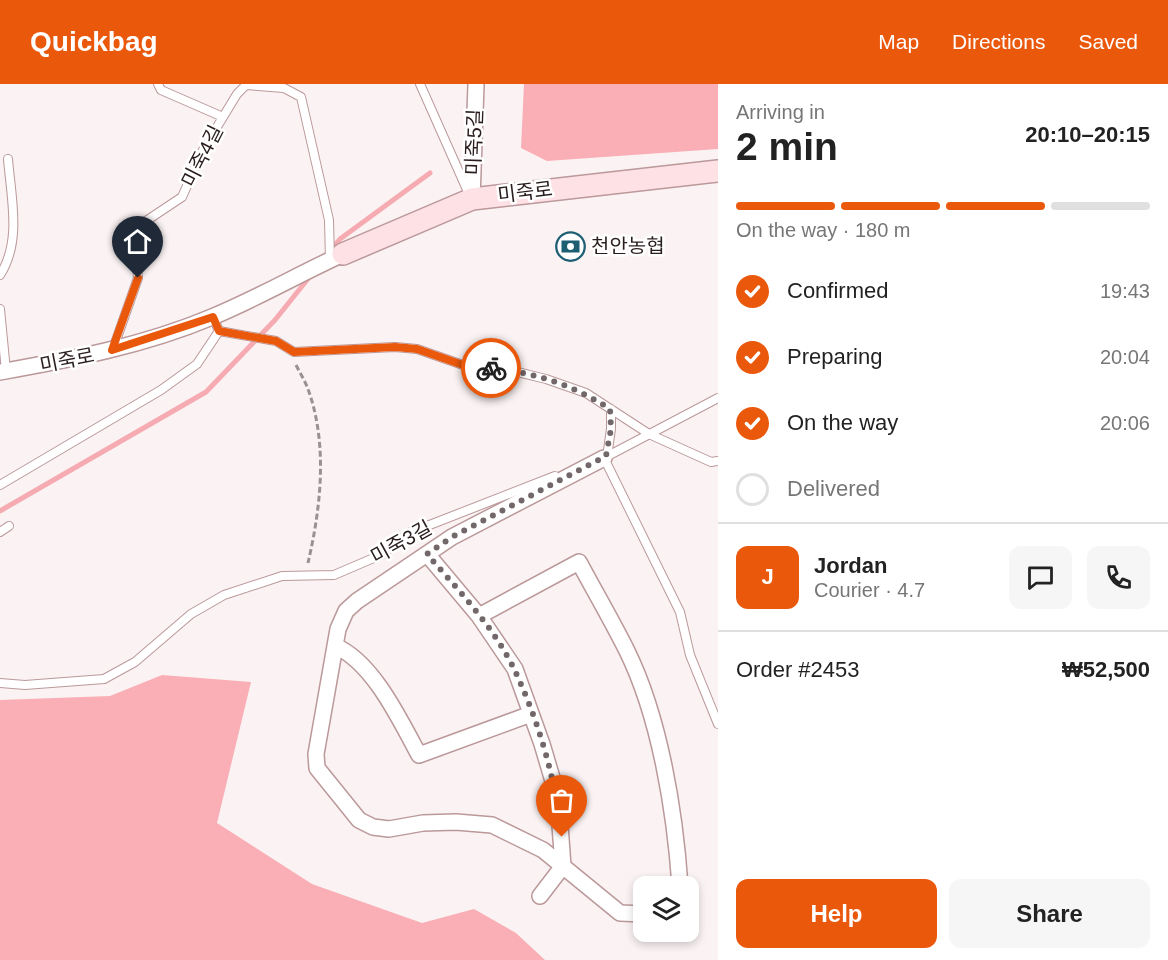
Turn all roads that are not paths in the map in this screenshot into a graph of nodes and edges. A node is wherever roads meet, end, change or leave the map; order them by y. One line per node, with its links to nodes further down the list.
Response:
1 (158, 84): 5 (lane)
2 (246, 84): 5 (lane, 미죽4길); 9 (lane)
3 (420, 84): 8 (lane)
4 (476, 84): 8 (street, 미죽5길)
5 (223, 117): 13 (lane, 미죽4길)
6 (8, 159): 10 (lane)
7 (718, 171): 8 (street, 미죽로)
8 (472, 199): 9 (street, 미죽로)
9 (337, 257): 12 (street, 미죽로)
10 (0, 275)
11 (0, 309): 14 (lane)
12 (216, 324): 13 (street, 미죽로); 16 (lane); 20 (lane)
13 (112, 350): 14 (street, 미죽로)
14 (3, 372)
15 (718, 398): 17 (lane, 미죽3길)
16 (610, 409): 17 (lane); 18 (lane)
17 (649, 434): 18 (lane, 미죽3길); 19 (lane)
18 (605, 457): 23 (street); 26 (lane, 미죽3길); 28 (lane)
19 (718, 461)
20 (0, 485)
21 (9, 526): 22 (lane)
22 (0, 532)
23 (427, 554): 24 (street); 25 (street)
24 (479, 616): 27 (street); 30 (street)
25 (335, 646): 27 (street); 29 (street)
26 (0, 683)
27 (531, 714): 29 (street)
28 (718, 724)
29 (563, 866): 31 (street); 32 (street)
30 (679, 876)
31 (540, 896)
32 (633, 914)

